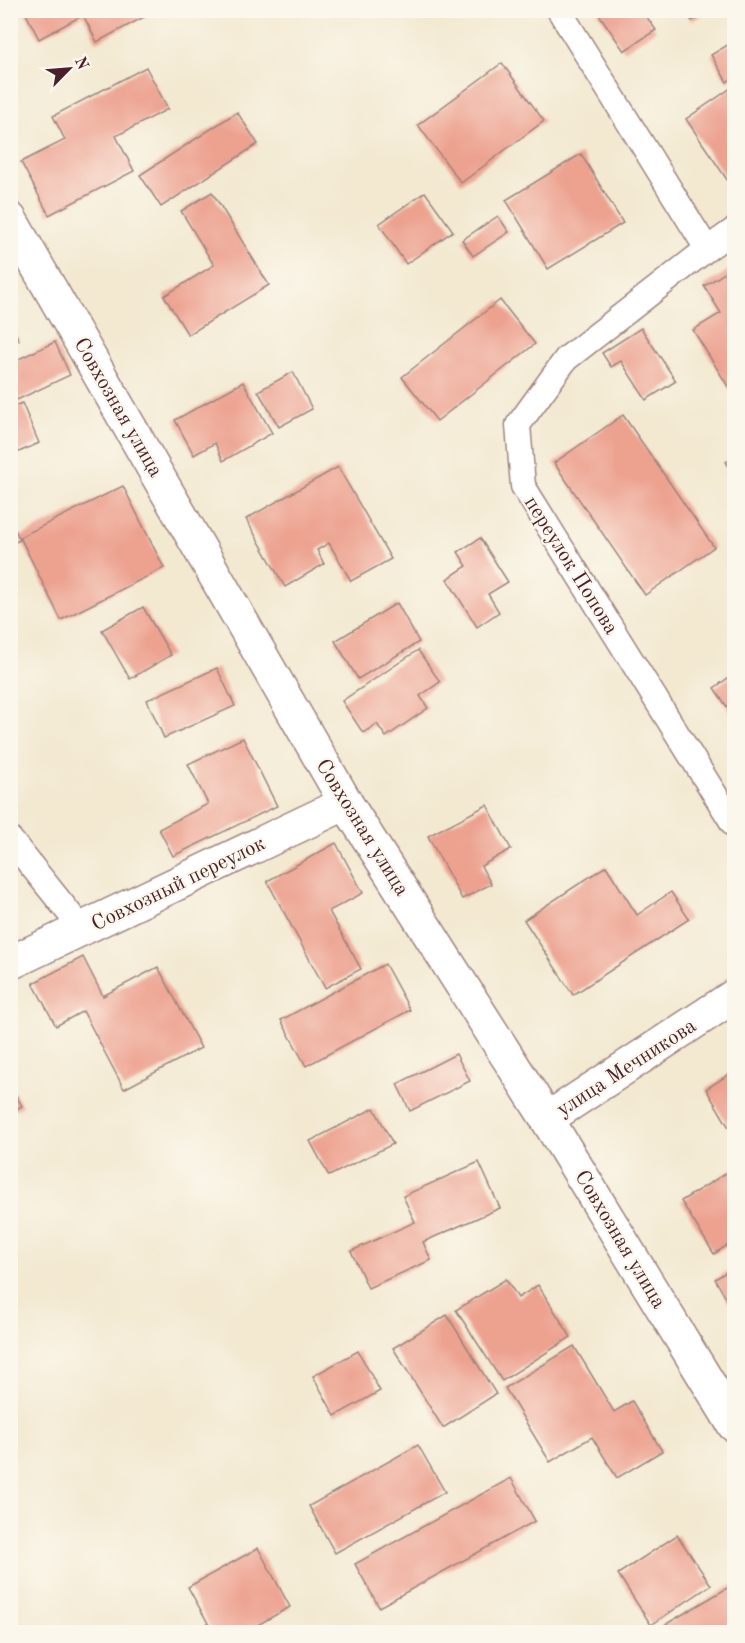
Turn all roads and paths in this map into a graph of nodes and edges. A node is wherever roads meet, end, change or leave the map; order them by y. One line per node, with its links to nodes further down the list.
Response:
1 (559, 10): 4 (lane)
2 (10, 219): 5 (street, Совхозная улица)
3 (735, 230): 4 (lane, переулок Попова)
4 (707, 249): 6 (lane, переулок Попова)
5 (346, 803): 8 (street, Совхозный переулок); 11 (street, Совхозная улица)
6 (735, 825)
7 (10, 839): 8 (lane)
8 (82, 929): 9 (street, Совхозный переулок)
9 (10, 963)
10 (735, 996): 11 (street, улица Мечникова)
11 (547, 1119): 12 (street, Совхозная улица)
12 (735, 1425)

